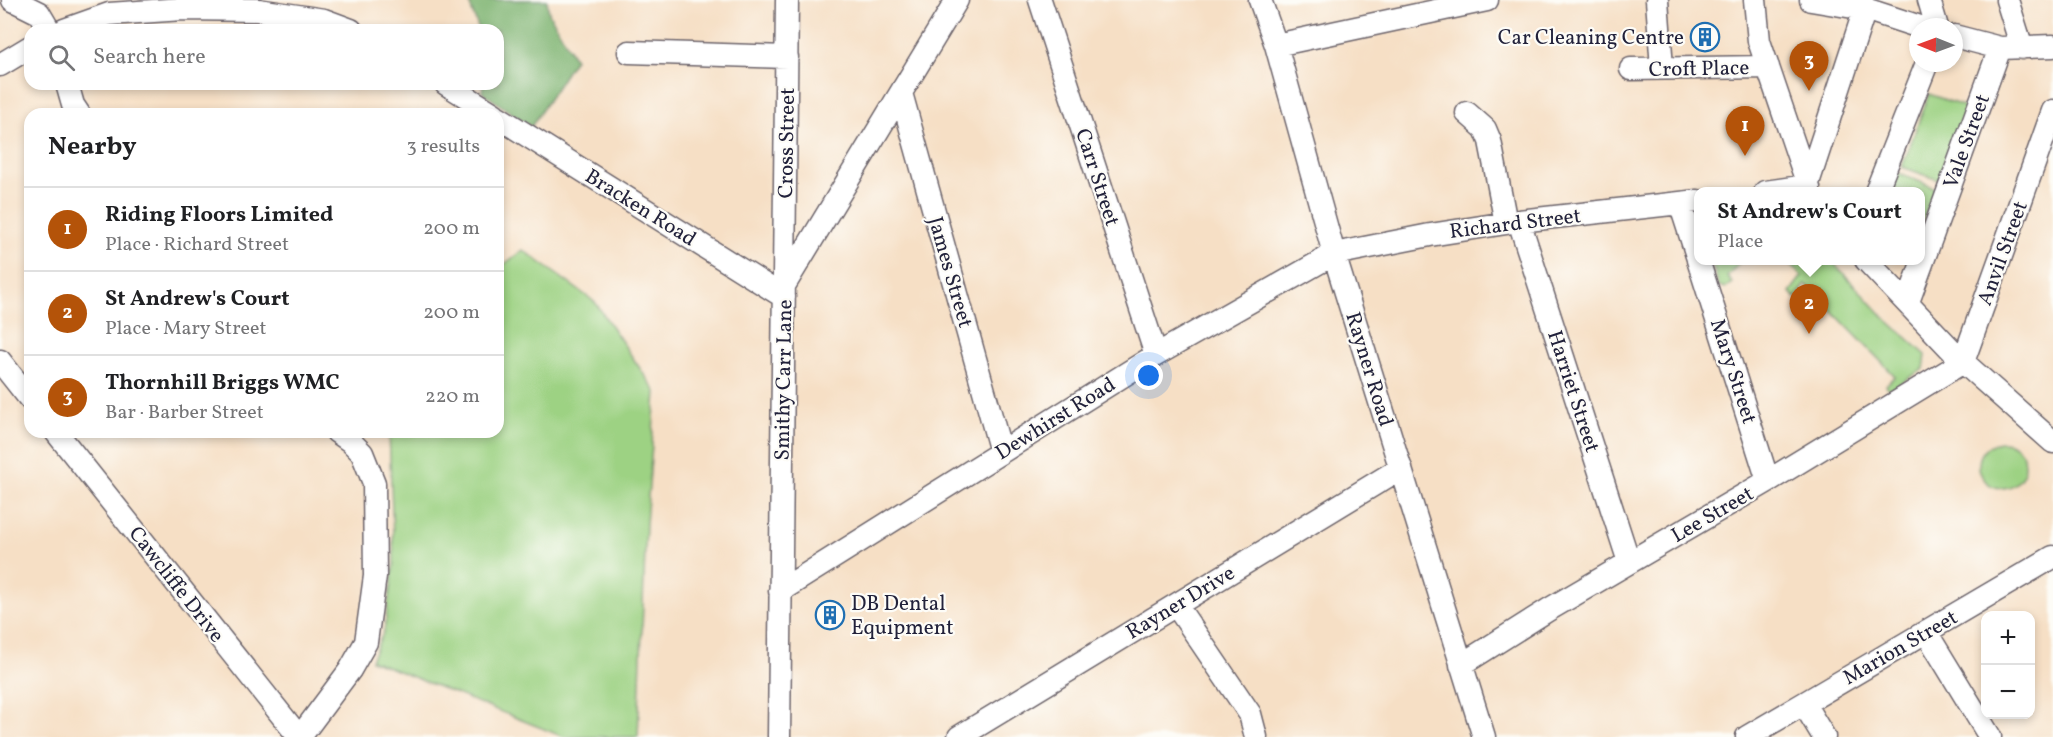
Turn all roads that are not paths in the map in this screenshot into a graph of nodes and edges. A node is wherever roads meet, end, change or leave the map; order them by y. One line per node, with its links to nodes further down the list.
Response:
1 (13, 0): 15 (street)
2 (787, 0): 24 (street, Cross Street)
3 (957, 0): 32 (street, Smithy Carr Lane)
4 (1040, 0): 51 (street, Carr Street)
5 (1260, 0): 19 (street, Rayner Road)
6 (1487, 0): 19 (street)
7 (1657, 0): 27 (street)
8 (1755, 0): 26 (street)
9 (1811, 0): 12 (street)
10 (1929, 0): 13 (street)
11 (2007, 0): 21 (street)
12 (1863, 4): 14 (street); 39 (street)
13 (1934, 18)
14 (1909, 23)
15 (45, 24)
16 (82, 24): 17 (street)
17 (335, 24)
18 (1963, 38): 21 (street)
19 (1276, 45): 44 (street, Rayner Road)
20 (2053, 46): 21 (street)
21 (2011, 48): 45 (street, Vale Street)
22 (24, 51): 25 (street)
23 (629, 52): 24 (street)
24 (787, 57): 49 (street, Cross Street)
25 (0, 65)
26 (1767, 67): 27 (street, Croft Place); 38 (street)
27 (1662, 68): 28 (street, Croft Place)
28 (1630, 69)
29 (1923, 72): 40 (street)
30 (69, 90): 33 (street)
31 (456, 90): 34 (street)
32 (900, 93): 49 (street, Smithy Carr Lane); 58 (street, James Street)
33 (75, 108)
34 (484, 108)
35 (2053, 111): 53 (street, Anvil Street)
36 (1467, 113): 42 (street, Harriet Street)
37 (504, 121): 49 (street, Bracken Road)
38 (1809, 187)
39 (1811, 187)
40 (1878, 187)
41 (1689, 202): 42 (street, Richard Street); 43 (street, Mary Street)
42 (1513, 222): 44 (street, Richard Street); 62 (street, Harriet Street)
43 (1694, 234)
44 (1334, 254): 51 (street, Dewhirst Road); 59 (street, Rayner Road)
45 (1925, 260)
46 (1700, 265): 60 (street, Mary Street)
47 (1870, 265): 50 (street)
48 (1923, 265): 50 (street, Vale Street)
49 (784, 291): 63 (street, Smithy Carr Lane)
50 (1908, 302): 53 (street)
51 (1156, 355): 58 (street, Dewhirst Road)
52 (0, 362): 54 (street)
53 (1964, 362): 57 (street); 60 (street, Lee Street)
54 (24, 392)
55 (61, 438): 68 (street, Cawcliffe Drive)
56 (346, 438): 68 (street)
57 (2053, 442)
58 (1001, 452): 63 (street, Dewhirst Road)
59 (1401, 468): 64 (street, Rayner Drive); 66 (street, Rayner Road)
60 (1768, 482): 62 (street, Lee Street)
61 (2053, 557): 65 (street, Marion Street)
62 (1629, 562): 66 (street, Lee Street)
63 (780, 591): 69 (street, Smithy Carr Lane)
64 (1176, 605): 70 (street, Rayner Drive); 71 (street)
65 (1926, 632): 67 (street, Marion Street); 75 (street)
66 (1461, 665): 72 (street, Rayner Road)
67 (1803, 704): 73 (street, Marion Street); 74 (street)
68 (299, 737)
69 (779, 737)
70 (959, 737)
71 (1256, 737)
72 (1484, 737)
73 (1747, 737)
74 (1824, 737)
75 (1990, 737)

